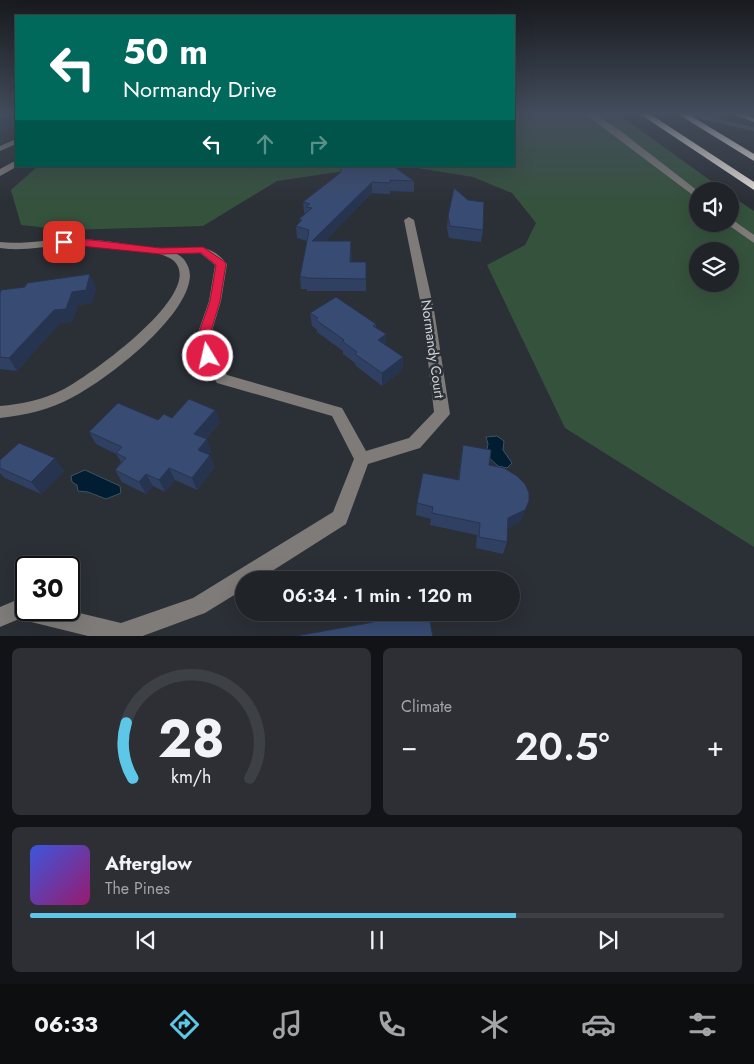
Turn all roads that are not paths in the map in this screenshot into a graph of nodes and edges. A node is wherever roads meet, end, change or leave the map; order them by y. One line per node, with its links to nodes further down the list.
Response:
1 (11, 144): 5 (street)
2 (631, 144): 10 (street)
3 (686, 144): 9 (highway)
4 (731, 144): 6 (highway)
5 (0, 150)
6 (754, 158)
7 (15, 165): 8 (street)
8 (0, 173)
9 (754, 187)
10 (689, 189)
11 (409, 220): 17 (street, Normandy Court)
12 (739, 228): 13 (street)
13 (754, 240)
14 (0, 246): 15 (street)
15 (160, 251): 16 (street); 17 (street)
16 (0, 412)
17 (362, 459): 18 (street)
18 (0, 617)

